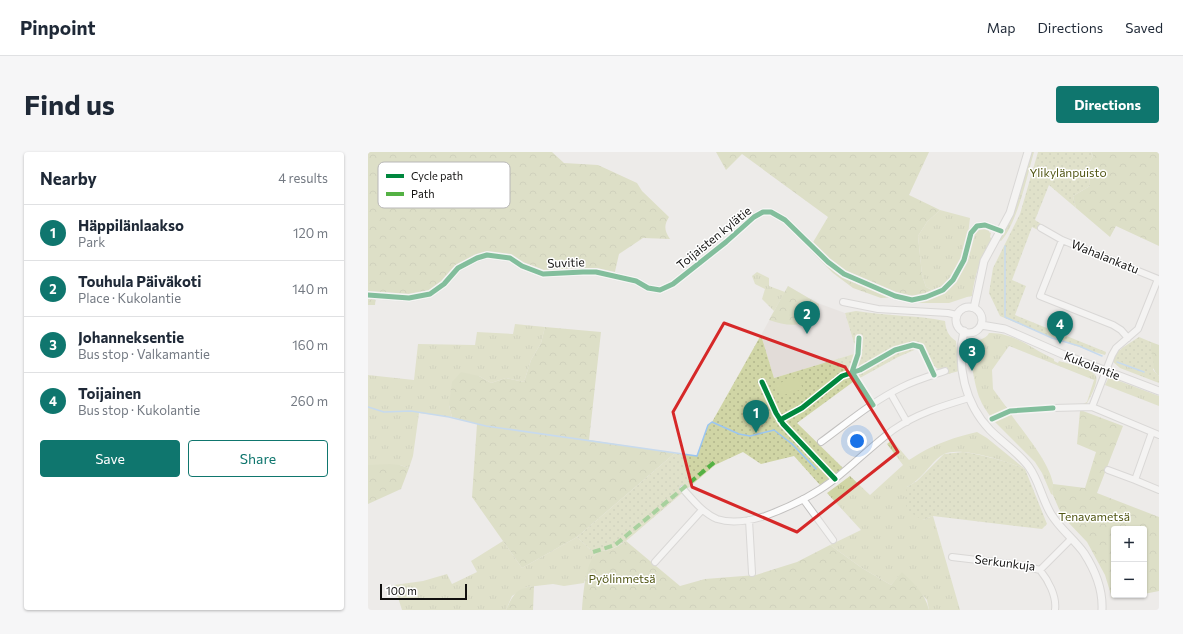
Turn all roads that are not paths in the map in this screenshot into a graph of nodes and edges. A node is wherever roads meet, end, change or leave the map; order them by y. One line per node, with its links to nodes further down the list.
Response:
1 (1028, 152): 3 (street)
2 (1041, 228): 4 (street, Wahalankatu)
3 (1001, 231): 5 (street, Toijaisten kylätie); 8 (street)
4 (1062, 240): 12 (street); 12 (street, Wahalankatu)
5 (614, 276): 6 (street, Suvitie)
6 (368, 295)
7 (844, 302): 9 (street)
8 (974, 308): 9 (street); 10 (street)
9 (957, 315): 11 (street)
10 (981, 325): 11 (street); 14 (street, Kukolantie)
11 (964, 331): 17 (street)
12 (1128, 338): 14 (street, Wahalankatu)
13 (945, 371): 16 (street)
14 (1105, 371): 15 (street, Kukolantie); 18 (street, Wahalankatu)
15 (1159, 391)
16 (891, 394): 20 (street); 23 (street)
17 (969, 398): 20 (street); 31 (street)
18 (1092, 407): 19 (street); 21 (street)
19 (1053, 408)
20 (907, 422): 28 (street)
21 (1152, 432): 22 (street); 25 (street)
22 (1159, 435)
23 (821, 442)
24 (1108, 470): 25 (street)
25 (1135, 480): 27 (street)
26 (683, 489): 29 (street)
27 (1159, 490)
28 (803, 499): 30 (street); 32 (street)
29 (702, 510): 30 (street); 34 (street)
30 (749, 520): 36 (street)
31 (1071, 539): 35 (street, Serkunkuja); 38 (street)
32 (833, 540)
33 (952, 557): 35 (street, Serkunkuja)
34 (655, 562)
35 (1040, 570): 37 (street)
36 (752, 573)
37 (1055, 610)
38 (1102, 610)

